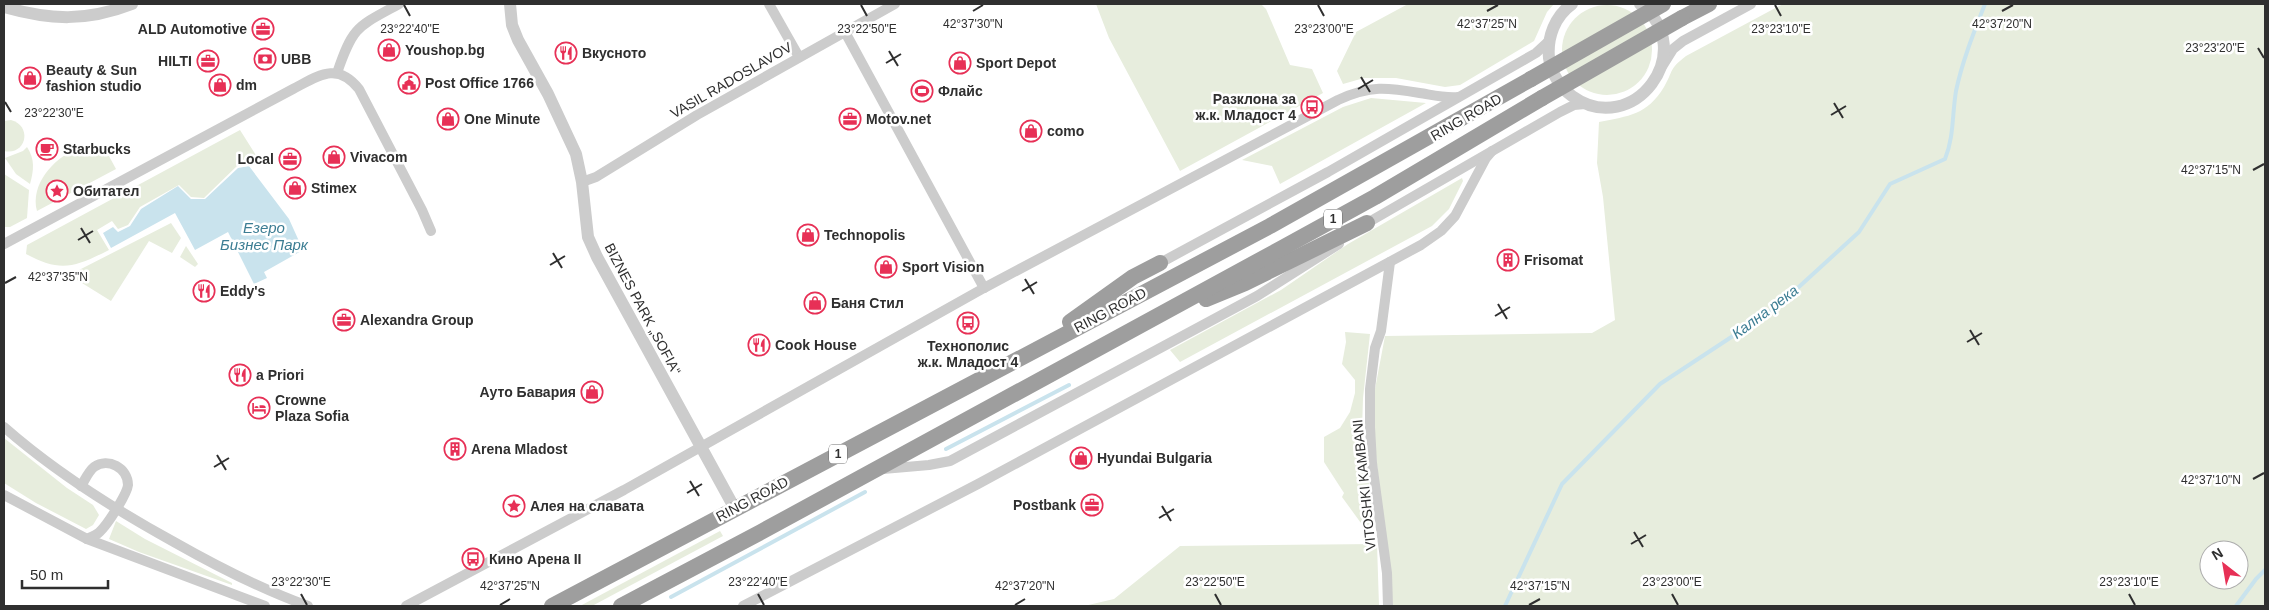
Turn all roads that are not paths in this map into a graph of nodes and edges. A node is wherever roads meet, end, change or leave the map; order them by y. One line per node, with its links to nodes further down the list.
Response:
1 (132, 4): 11 (street)
2 (399, 4): 16 (street)
3 (510, 4): 20 (street, BIZNES PARK „SOFIA“)
4 (769, 4): 14 (street)
5 (895, 4): 12 (street, VASIL RADOSLAVOV)
6 (1572, 4): 13 (street)
7 (1640, 4): 15 (street)
8 (1663, 4): 28 (highway, RING ROAD / 1, bridge)
9 (1709, 4): 27 (highway, RING ROAD / 1, bridge)
10 (1751, 4): 15 (street)
11 (4, 7)
12 (846, 32): 14 (street, VASIL RADOSLAVOV); 26 (street)
13 (1549, 41): 17 (street); 18 (street)
14 (799, 57): 20 (street, VASIL RADOSLAVOV)
15 (1661, 68): 18 (street)
16 (337, 73): 22 (street); 23 (street)
17 (1458, 97): 25 (street); 26 (street)
18 (1585, 104): 19 (street)
19 (1492, 151): 21 (street); 24 (street)
20 (582, 182): 30 (street, BIZNES PARK „SOFIA“)
21 (1367, 223): 27 (highway); 31 (street)
22 (431, 231)
23 (4, 244)
24 (1390, 262): 42 (street); 43 (street, VITOSHKI KAMBANI)
25 (1160, 263): 28 (highway)
26 (984, 288): 30 (street)
27 (1121, 335): 31 (highway, RING ROAD / 1)
28 (1014, 361): 35 (highway, RING ROAD / 1)
29 (4, 427): 32 (street)
30 (701, 448): 35 (street, BIZNES PARK „SOFIA“); 39 (street)
31 (874, 469): 41 (highway, RING ROAD / 1)
32 (81, 486): 34 (street); 34 (street)
33 (4, 495): 36 (street)
34 (115, 509): 36 (street); 38 (street)
35 (735, 509): 40 (highway, RING ROAD / 1)
36 (87, 539): 37 (street)
37 (265, 606)
38 (308, 606)
39 (406, 606)
40 (552, 606)
41 (620, 606)
42 (743, 606)
43 (1388, 606)

